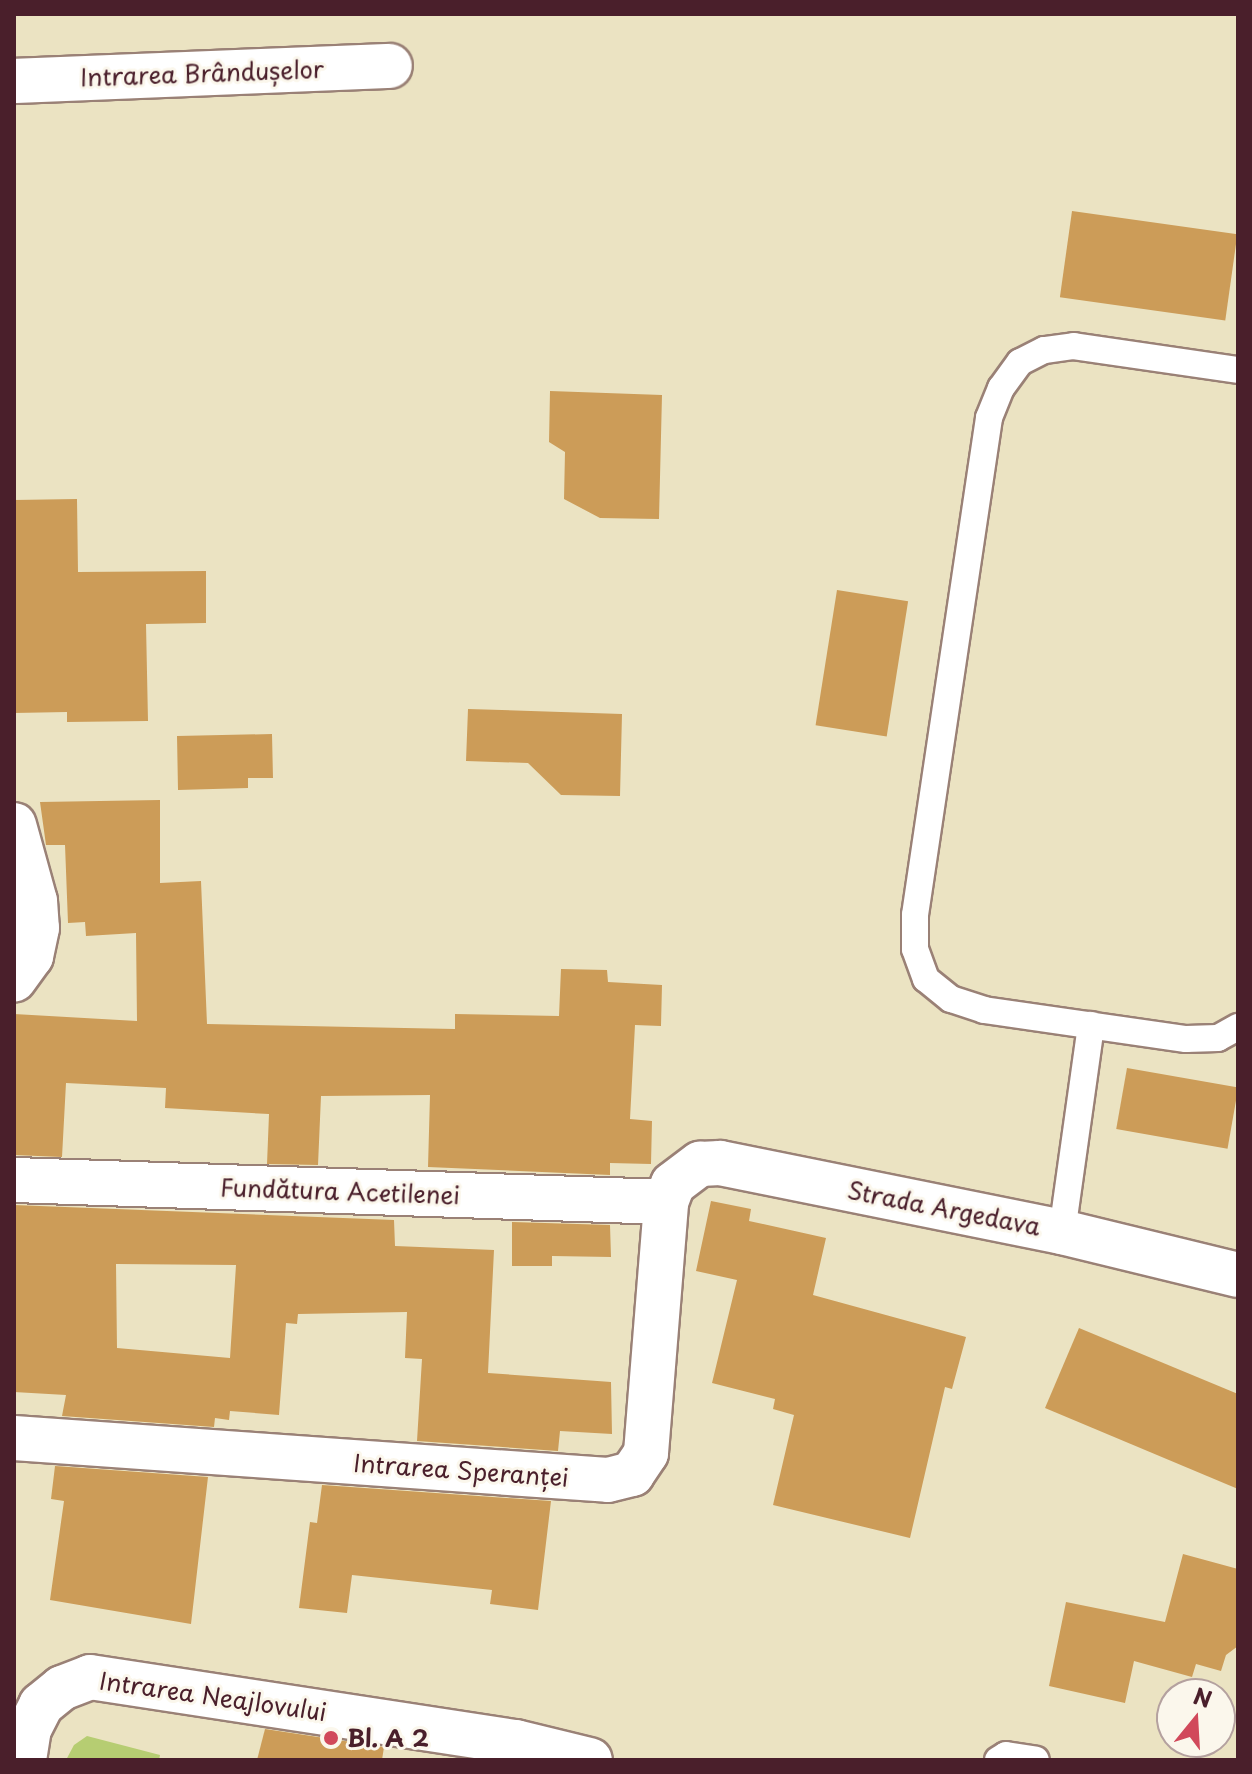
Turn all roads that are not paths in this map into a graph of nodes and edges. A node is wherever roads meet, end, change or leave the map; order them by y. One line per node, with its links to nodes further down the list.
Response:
1 (390, 66): 2 (street, Intrarea Brândușelor)
2 (14, 81)
3 (1238, 370): 6 (lane)
4 (14, 825): 5 (street)
5 (14, 979)
6 (1091, 1025): 7 (lane); 10 (lane)
7 (1238, 1027)
8 (14, 1180): 9 (street, Fundătura Acetilenei)
9 (666, 1202): 10 (street, Strada Argedava); 12 (street, Intrarea Speranței)
10 (1062, 1232): 11 (street, Strada Argedava)
11 (1238, 1275)
12 (14, 1438)
13 (526, 1752): 14 (street, Intrarea Neajlovului); 15 (street, Intrarea Neajlovului)
14 (24, 1760)
15 (590, 1760)
16 (998, 1760): 17 (lane)
17 (1036, 1760)

